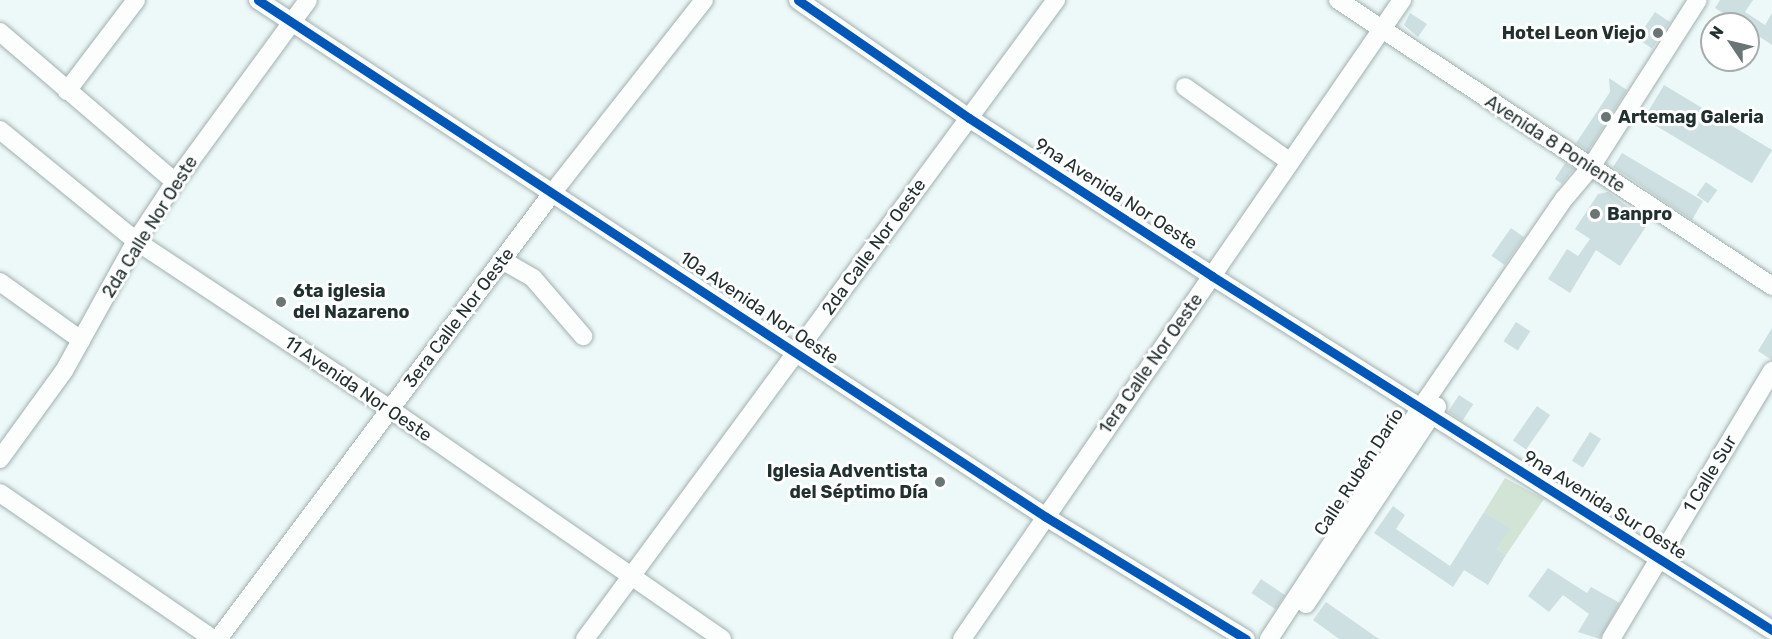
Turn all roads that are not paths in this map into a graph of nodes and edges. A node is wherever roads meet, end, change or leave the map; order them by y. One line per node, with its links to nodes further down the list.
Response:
1 (136, 0): 14 (street)
2 (258, 0): 10 (street, 10a Avenida Nor Oeste)
3 (308, 0): 10 (street, 2da Calle Nor Oeste)
4 (704, 0): 20 (street, 3era Calle Nor Oeste)
5 (798, 0): 15 (street, 9na Avenida Nor Oeste)
6 (1056, 0): 15 (street, 2da Calle Nor Oeste)
7 (1338, 0): 11 (street, Avenida 8 Poniente)
8 (1402, 0): 11 (street, 1era Calle Nor Oeste)
9 (1698, 0): 18 (street, Calle Rubén Darío)
10 (291, 23): 19 (street, 2da Calle Nor Oeste); 20 (street, 10a Avenida Nor Oeste)
11 (1381, 30): 17 (street, 1era Calle Nor Oeste); 18 (street, Avenida 8 Poniente)
12 (0, 32): 14 (street)
13 (1185, 87): 17 (street)
14 (67, 91): 19 (street)
15 (969, 118): 23 (street, 9na Avenida Nor Oeste); 28 (street, 2da Calle Nor Oeste)
16 (0, 130): 21 (street, 11 Avenida Nor Oeste)
17 (1290, 162): 23 (street, 1era Calle Nor Oeste)
18 (1591, 167): 25 (street, Avenida 8 Poniente); 31 (street, Calle Rubén Darío)
19 (175, 182): 21 (street, 2da Calle Nor Oeste)
20 (553, 192): 22 (street, 3era Calle Nor Oeste); 28 (street, 10a Avenida Nor Oeste)
21 (136, 241): 27 (street, 2da Calle Nor Oeste); 30 (street, 11 Avenida Nor Oeste)
22 (502, 260): 26 (street); 30 (street, 3era Calle Nor Oeste)
23 (1212, 276): 31 (street, 9na Avenida Nor Oeste); 35 (street, 1era Calle Nor Oeste)
24 (0, 282): 27 (street)
25 (1772, 286)
26 (583, 336)
27 (81, 340): 32 (street, 2da Calle Nor Oeste)
28 (796, 353): 35 (street, 10a Avenida Nor Oeste); 37 (street, 2da Calle Nor Oeste)
29 (1772, 371): 36 (street, 1 Calle Sur)
30 (390, 409): 37 (street, 11 Avenida Nor Oeste); 40 (street, 3era Calle Nor Oeste)
31 (1425, 412): 34 (street, Calle Rubén Darío); 36 (street, 9na Avenida Sur Oeste)
32 (0, 459)
33 (0, 493): 39 (street)
34 (1367, 502): 45 (street, Calle Rubén Darío); 46 (street, Calle Rubén Darío)
35 (1046, 517): 43 (street, 1era Calle Nor Oeste); 44 (street, 10a Avenida Nor Oeste)
36 (1659, 557): 38 (street, 9na Avenida Sur Oeste); 47 (street, 1 Calle Sur)
37 (630, 577): 41 (street, 2da Calle Nor Oeste); 42 (street, 11 Avenida Nor Oeste)
38 (1772, 630)
39 (213, 639)
40 (218, 639)
41 (585, 639)
42 (722, 639)
43 (962, 639)
44 (1246, 639)
45 (1269, 639)
46 (1282, 639)
47 (1611, 639)

